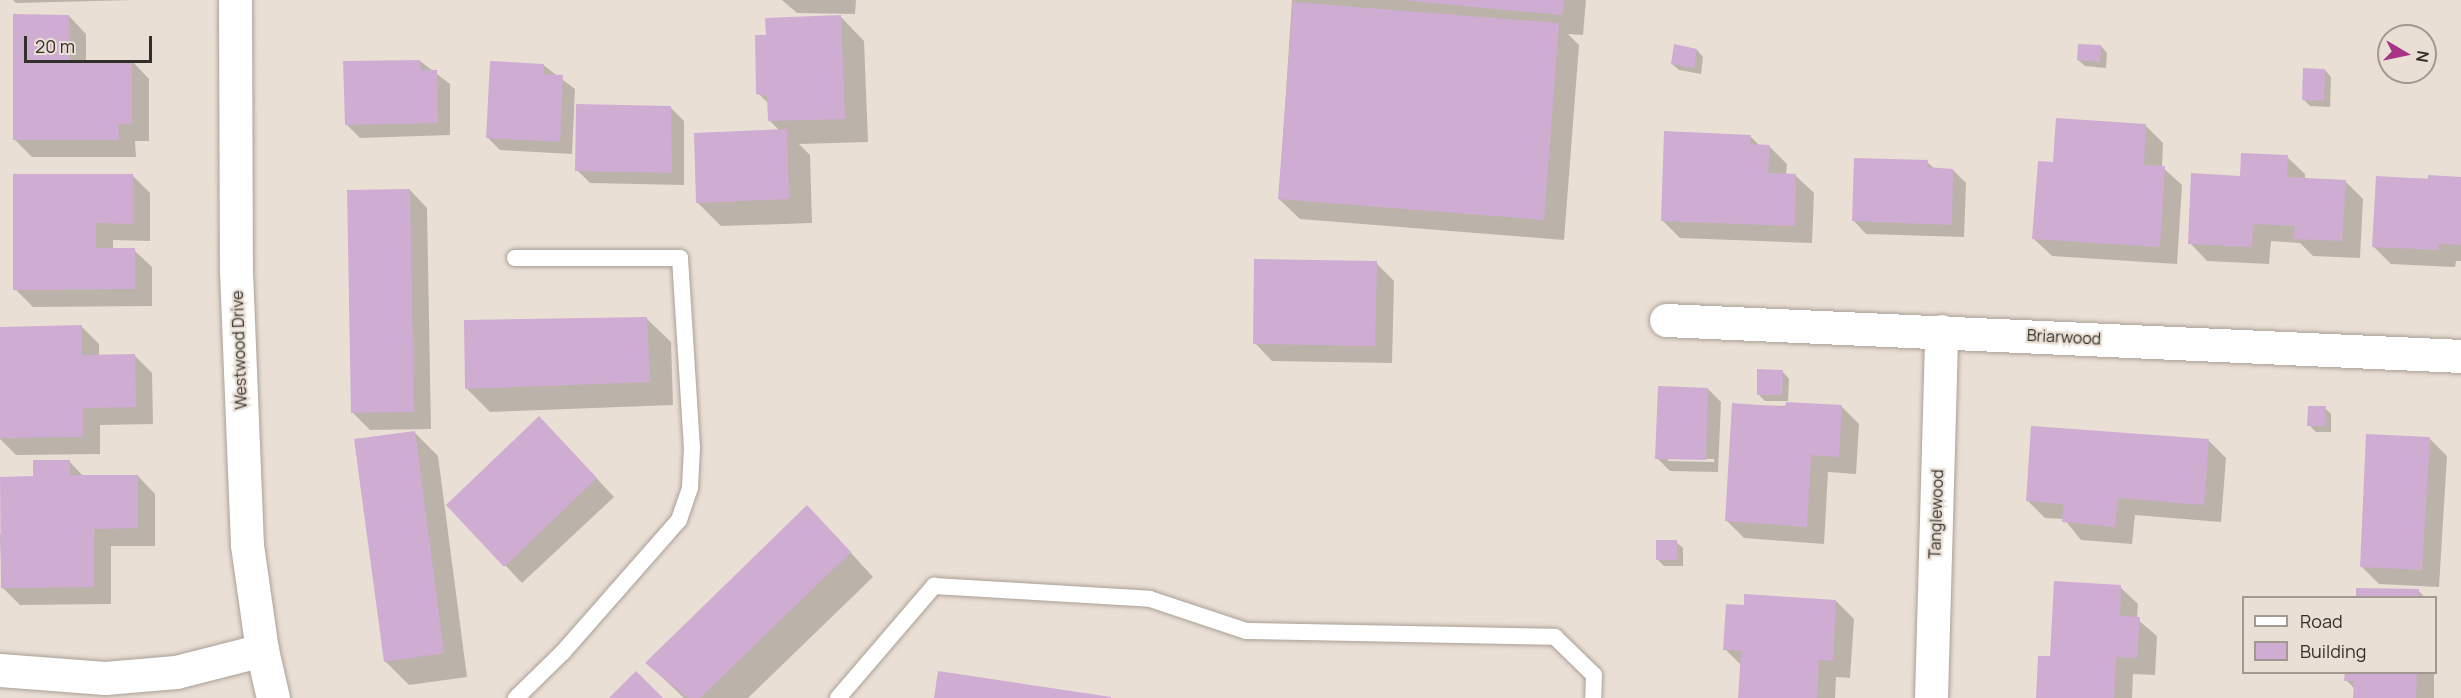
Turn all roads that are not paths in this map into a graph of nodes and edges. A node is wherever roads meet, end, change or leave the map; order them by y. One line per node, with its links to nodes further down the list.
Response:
1 (235, 0): 6 (street, Westwood Drive)
2 (515, 258): 9 (lane)
3 (1666, 320): 4 (street, Briarwood)
4 (1941, 331): 5 (street, Briarwood); 12 (street, Tanglewood)
5 (2461, 356)
6 (261, 650): 7 (street); 8 (street, Westwood Drive)
7 (0, 670)
8 (273, 698)
9 (516, 698)
10 (838, 698): 11 (lane)
11 (1593, 698)
12 (1930, 698)

